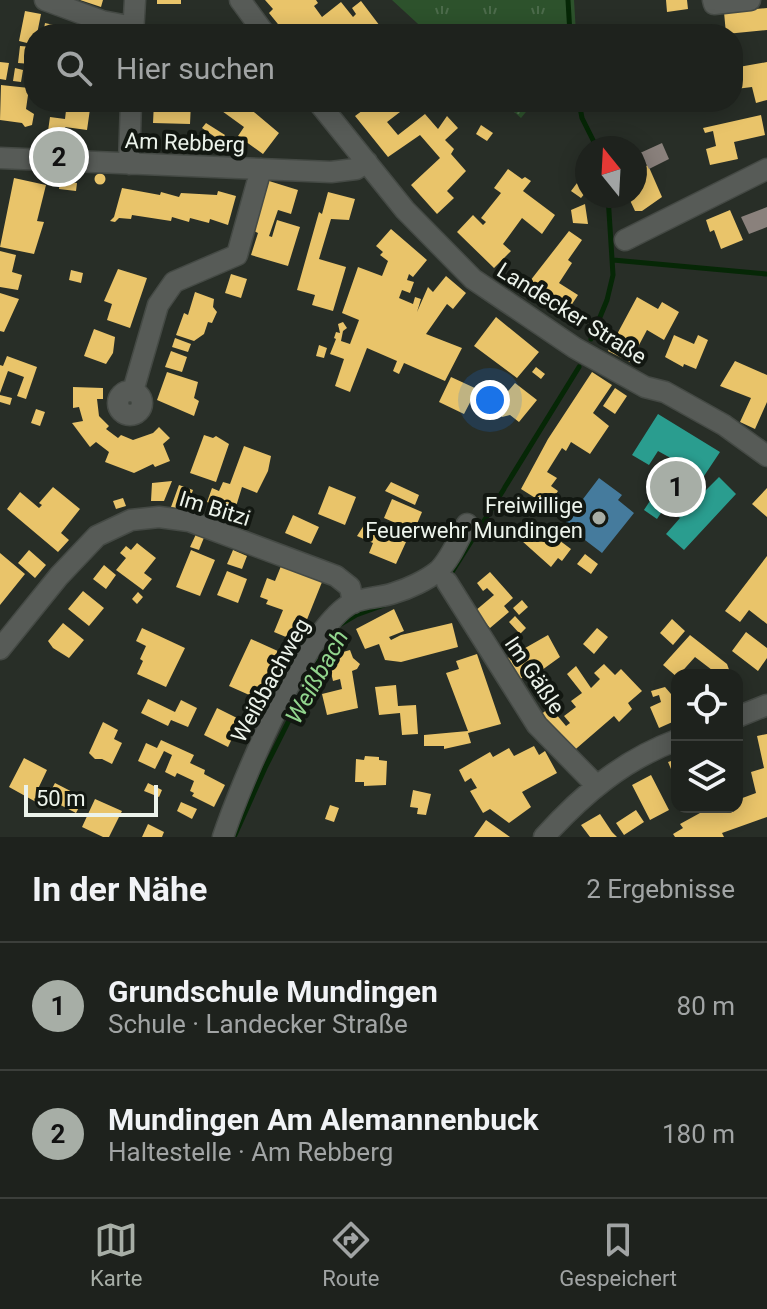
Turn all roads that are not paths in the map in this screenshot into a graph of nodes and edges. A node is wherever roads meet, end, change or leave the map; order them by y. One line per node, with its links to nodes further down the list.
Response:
1 (45, 0): 6 (street)
2 (135, 0): 7 (street)
3 (240, 0): 8 (street)
4 (713, 0): 5 (street)
5 (750, 0)
6 (112, 24)
7 (133, 24)
8 (258, 24)
9 (131, 112): 13 (street)
10 (326, 112): 12 (street, Landecker Straße)
11 (0, 158): 13 (street, Am Rebberg)
12 (367, 162): 14 (street, Am Rebberg); 18 (street, Landecker Straße)
13 (129, 164): 14 (street, Am Rebberg)
14 (261, 169): 17 (street)
15 (767, 169): 16 (street)
16 (625, 240)
17 (133, 391)
18 (767, 456)
19 (467, 524): 21 (street, Weißbachweg)
20 (447, 582): 26 (street, Im Gäßle)
21 (353, 603): 22 (street, Im Bitzi); 27 (street, Weißbachweg)
22 (0, 649)
23 (767, 705): 24 (street)
24 (743, 715)
25 (675, 741): 26 (street)
26 (596, 785): 28 (street)
27 (223, 837)
28 (544, 837)

